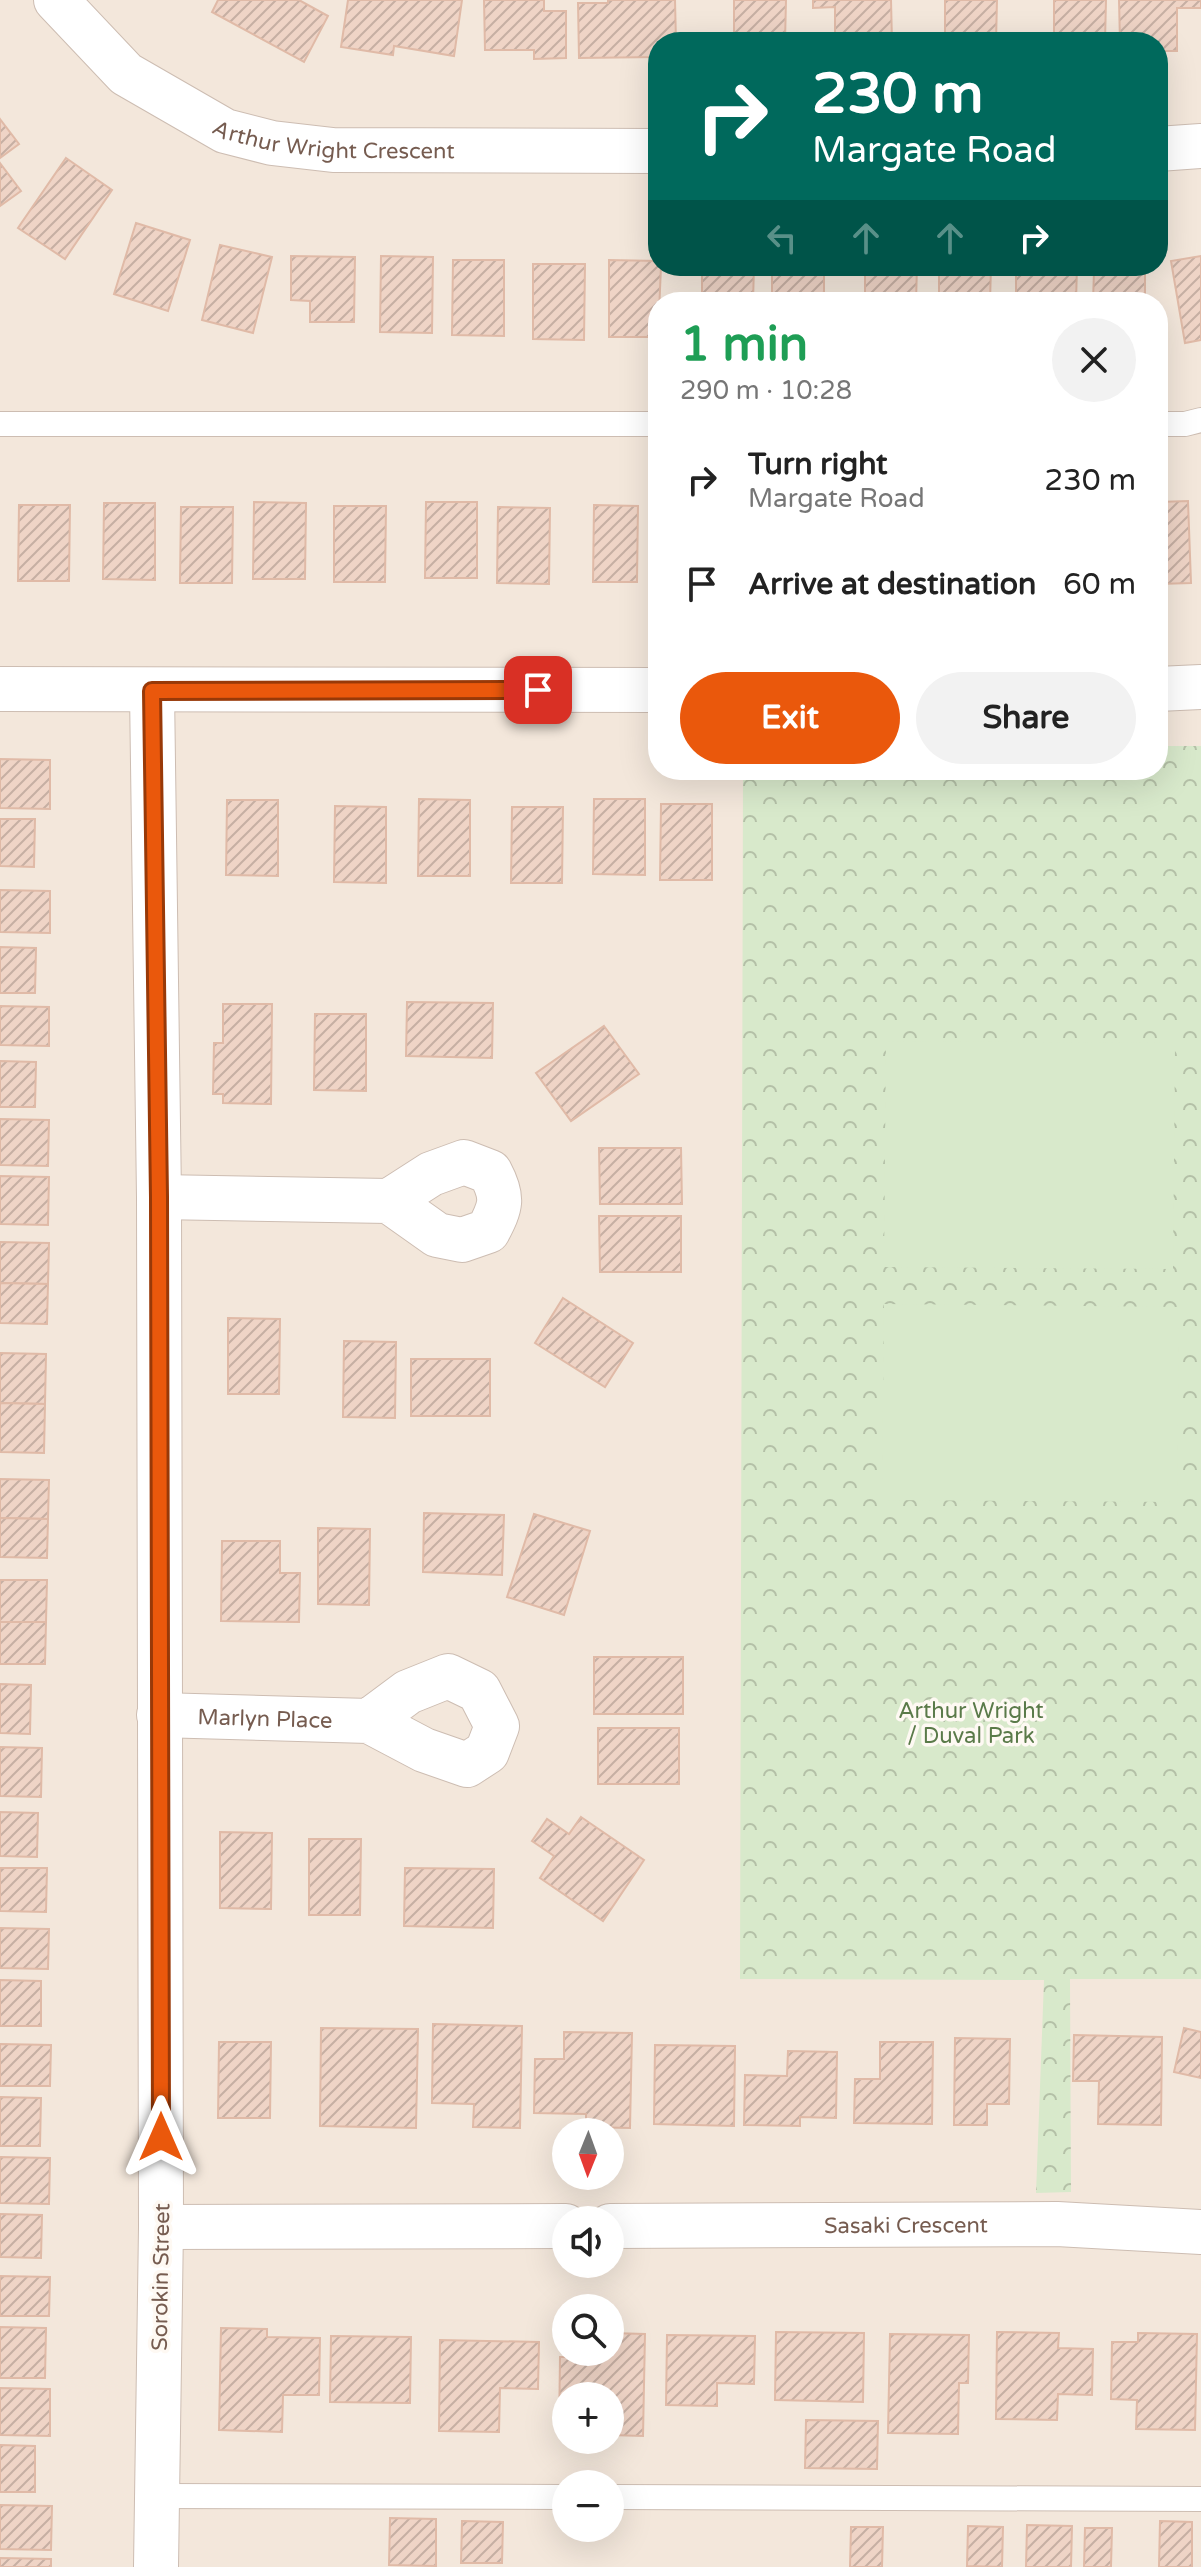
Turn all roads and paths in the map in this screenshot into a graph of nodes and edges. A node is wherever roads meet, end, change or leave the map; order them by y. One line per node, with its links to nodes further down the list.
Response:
1 (56, 0): 4 (street, Arthur Wright Crescent)
2 (1201, 146): 3 (street)
3 (1168, 148)
4 (648, 151)
5 (1201, 420): 8 (lane)
6 (0, 424): 7 (lane)
7 (648, 424)
8 (1168, 424)
9 (1201, 687): 11 (street)
10 (0, 689): 13 (street)
11 (1168, 689)
12 (648, 690): 13 (street)
13 (152, 691): 14 (street, Sorokin Street)
14 (159, 1197): 15 (street); 16 (street, Sorokin Street)
15 (389, 1201)
16 (159, 1715): 17 (street, Marlyn Place); 20 (street, Sorokin Street)
17 (369, 1721)
18 (552, 2226): 20 (street)
19 (624, 2226): 21 (street, Sasaki Crescent)
20 (161, 2227): 22 (street, Sorokin Street)
21 (1201, 2232)
22 (156, 2496): 23 (lane); 26 (street, Sorokin Street)
23 (552, 2497)
24 (624, 2497): 25 (lane)
25 (1201, 2499)
26 (156, 2567)

